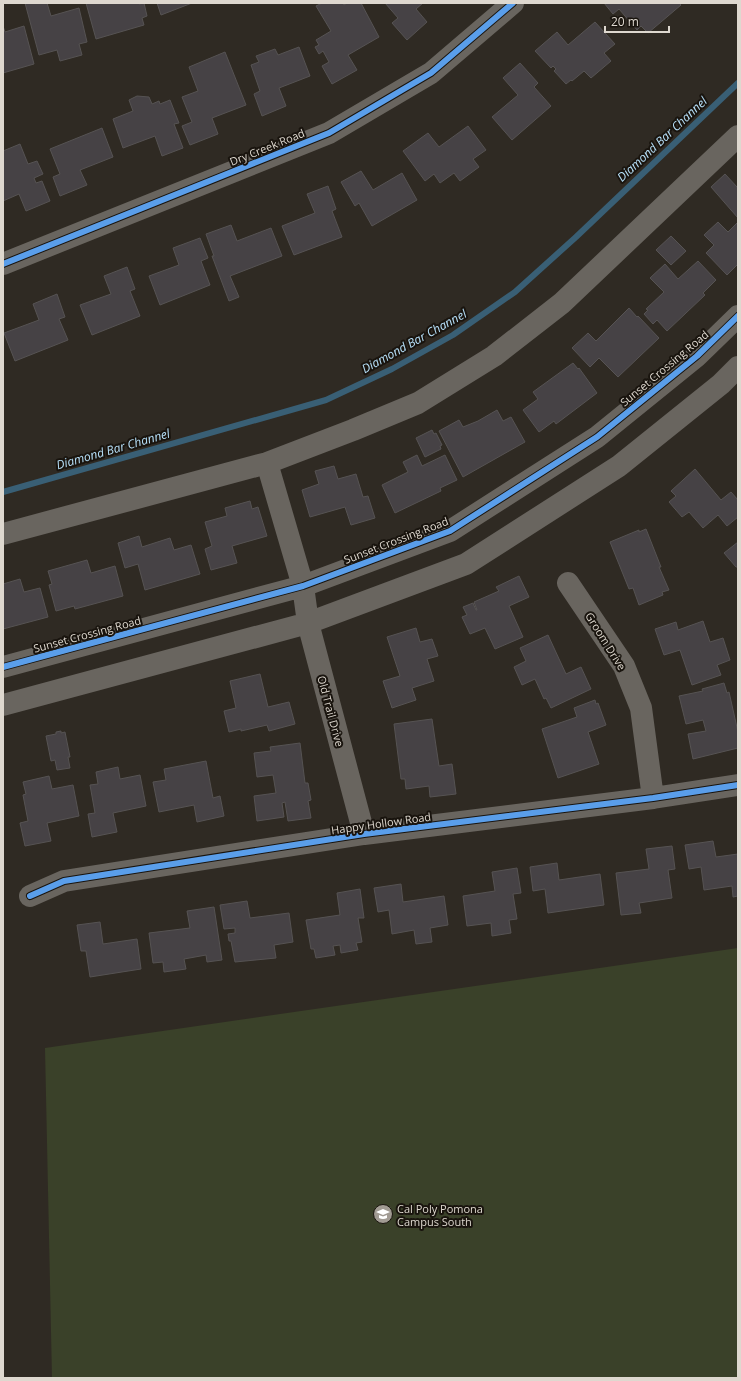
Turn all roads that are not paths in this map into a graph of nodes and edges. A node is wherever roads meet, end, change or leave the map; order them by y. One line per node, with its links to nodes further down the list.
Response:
1 (512, 3): 3 (street, Dry Creek Road)
2 (738, 136): 6 (street)
3 (3, 264)
4 (738, 316): 9 (street, Sunset Crossing Road)
5 (738, 367): 10 (street)
6 (267, 463): 7 (street); 9 (street, Old Trail Drive)
7 (3, 534)
8 (568, 583): 14 (street, Groom Drive)
9 (303, 586): 10 (street, Old Trail Drive); 11 (street, Sunset Crossing Road)
10 (308, 623): 12 (street); 15 (street, Old Trail Drive)
11 (3, 667)
12 (3, 705)
13 (738, 786): 14 (street, Happy Hollow Road)
14 (653, 798): 15 (street, Happy Hollow Road)
15 (364, 834): 16 (street, Happy Hollow Road)
16 (30, 896)

